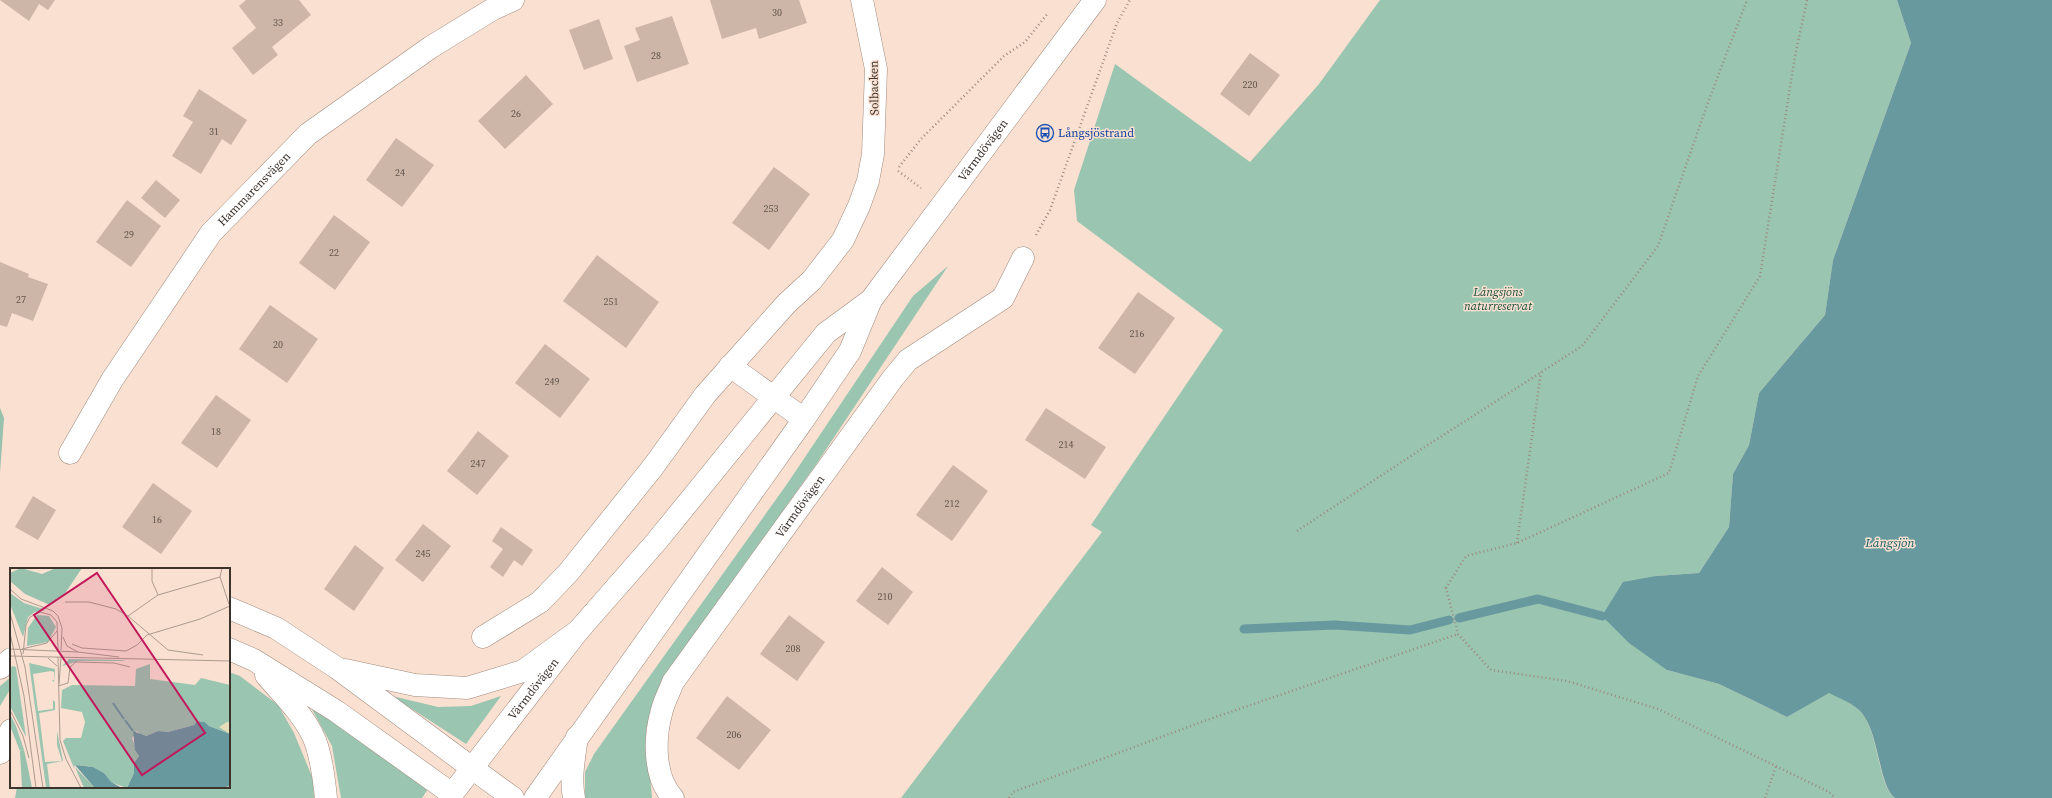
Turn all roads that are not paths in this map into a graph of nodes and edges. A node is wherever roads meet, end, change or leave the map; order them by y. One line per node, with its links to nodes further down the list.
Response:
1 (513, 0): 9 (main road, Hammarensvägen)
2 (862, 0): 6 (main road, Solbacken)
3 (1095, 0): 5 (main road, Värmdövägen)
4 (1023, 258): 27 (main road, Värmdövägen)
5 (871, 300): 7 (main road, Värmdövägen); 8 (main road, Värmdövägen)
6 (730, 366): 7 (main road); 12 (main road)
7 (773, 397): 8 (main road); 11 (main road, Värmdövägen)
8 (804, 419): 19 (main road, Värmdövägen)
9 (70, 453)
10 (230, 608): 17 (main road)
11 (578, 631): 17 (main road); 21 (main road, Värmdövägen)
12 (483, 637)
13 (230, 649): 15 (main road)
14 (10, 660): 16 (main road)
15 (254, 660): 22 (main road); 23 (main road)
16 (0, 668)
17 (337, 668): 21 (main road)
18 (10, 732): 20 (main road)
19 (577, 737): 25 (main road, Värmdövägen); 26 (main road)
20 (0, 753)
21 (472, 768): 22 (main road, Värmdövägen); 24 (main road)
22 (453, 797)
23 (326, 798)
24 (513, 798)
25 (535, 798)
26 (574, 798)
27 (674, 798)

